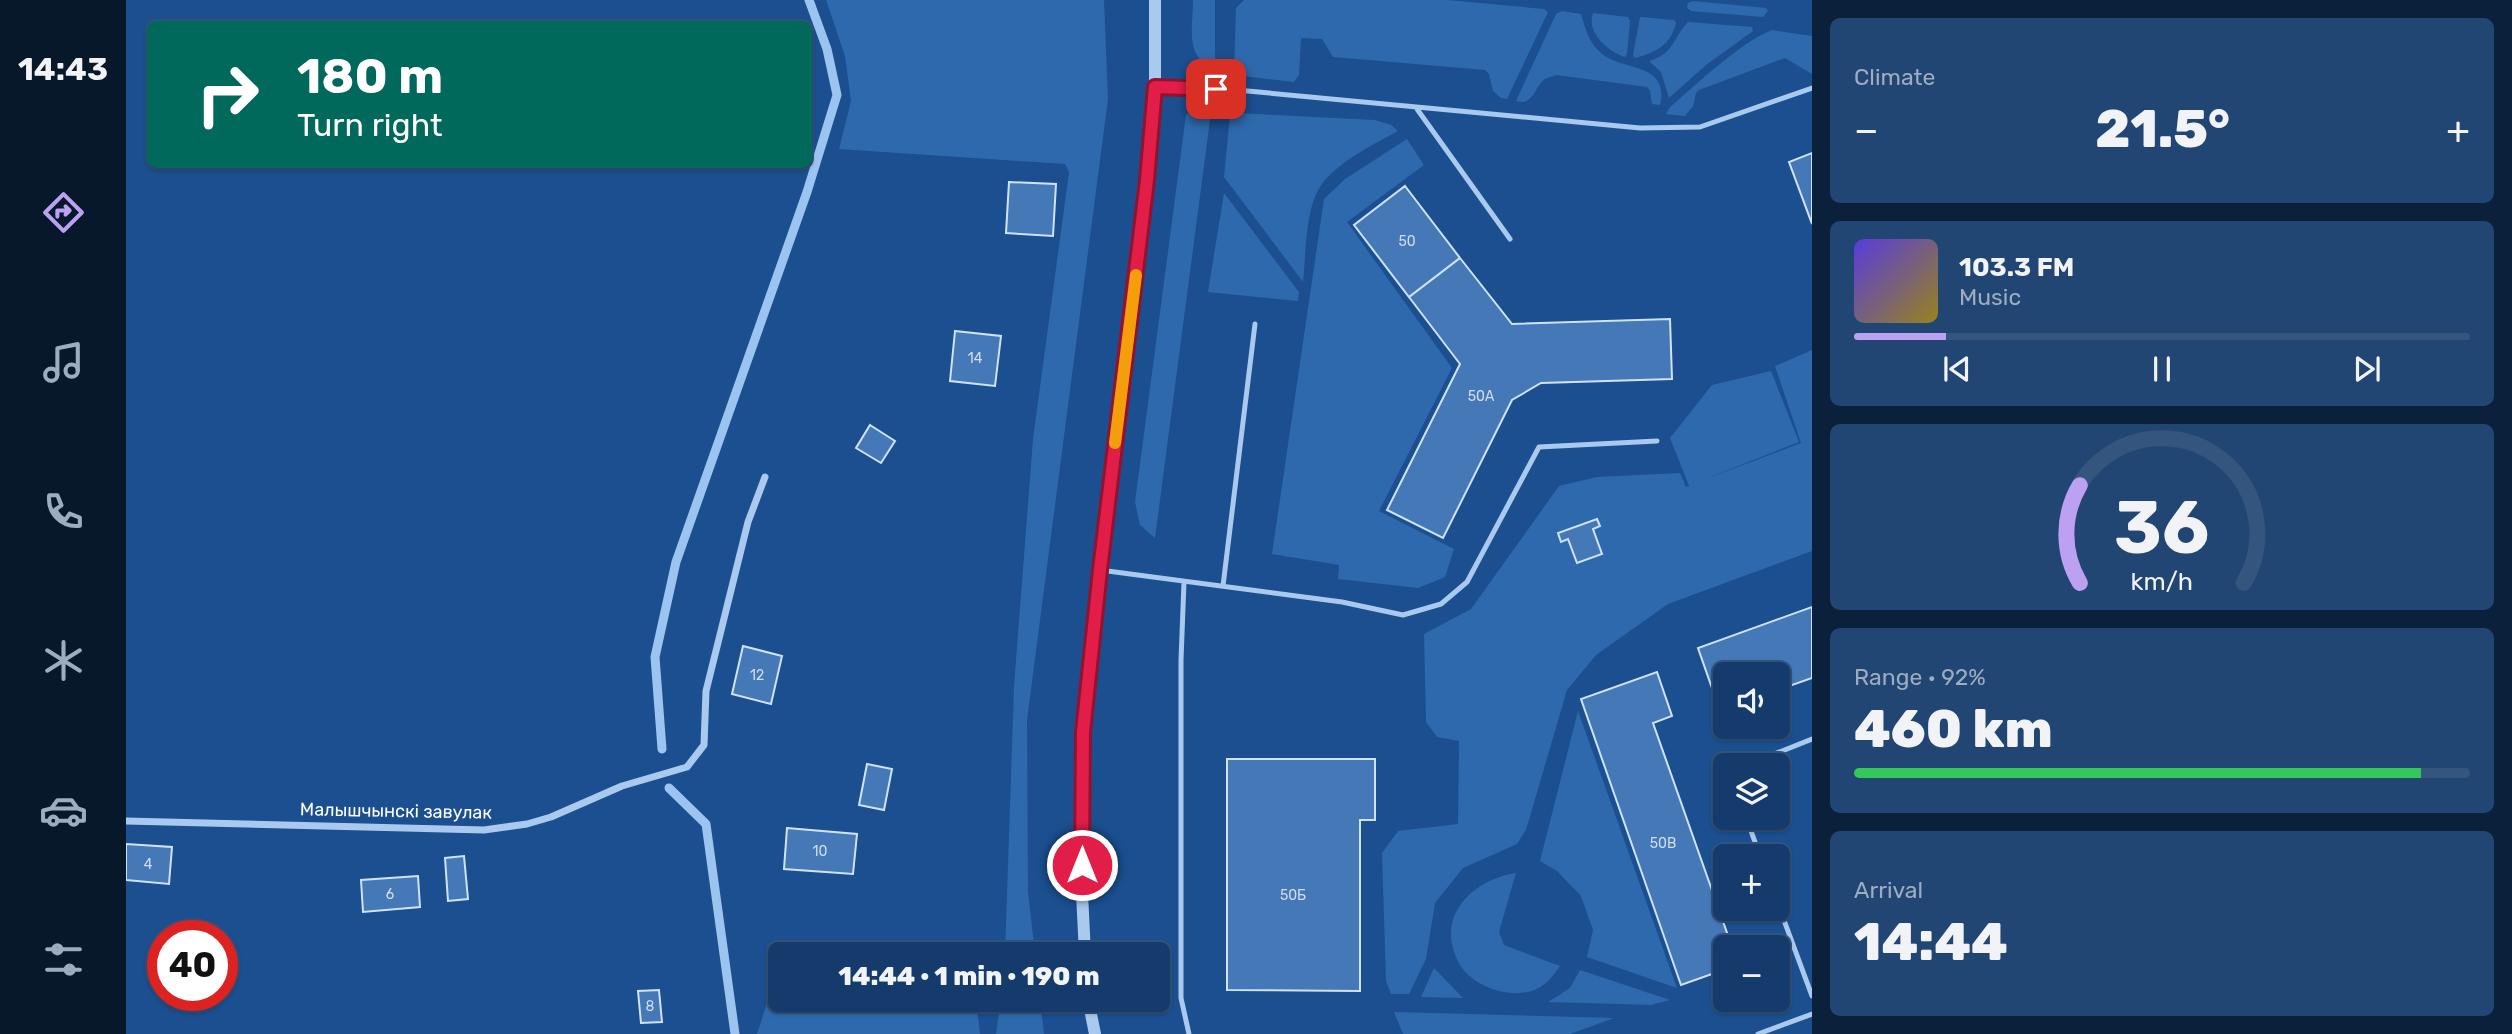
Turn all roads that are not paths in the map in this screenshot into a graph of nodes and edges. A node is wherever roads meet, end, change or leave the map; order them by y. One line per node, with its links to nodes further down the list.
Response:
1 (1155, 0): 2 (street)
2 (1155, 87): 4 (lane); 9 (street)
3 (1812, 88): 4 (lane)
4 (1417, 109): 5 (lane)
5 (1510, 239)
6 (1255, 324): 11 (lane)
7 (1657, 441): 11 (lane)
8 (765, 477): 14 (street, Малышчынскі завулак)
9 (1100, 570): 10 (lane); 16 (street)
10 (1184, 582): 11 (lane); 21 (lane)
11 (1223, 586)
12 (1812, 739): 13 (lane)
13 (1777, 753)
14 (126, 821)
15 (1784, 921): 17 (lane)
16 (1084, 942)
17 (1812, 996)
18 (1091, 1012): 20 (street)
19 (1812, 1014): 22 (lane)
20 (1095, 1034)
21 (1189, 1034)
22 (1758, 1034)

